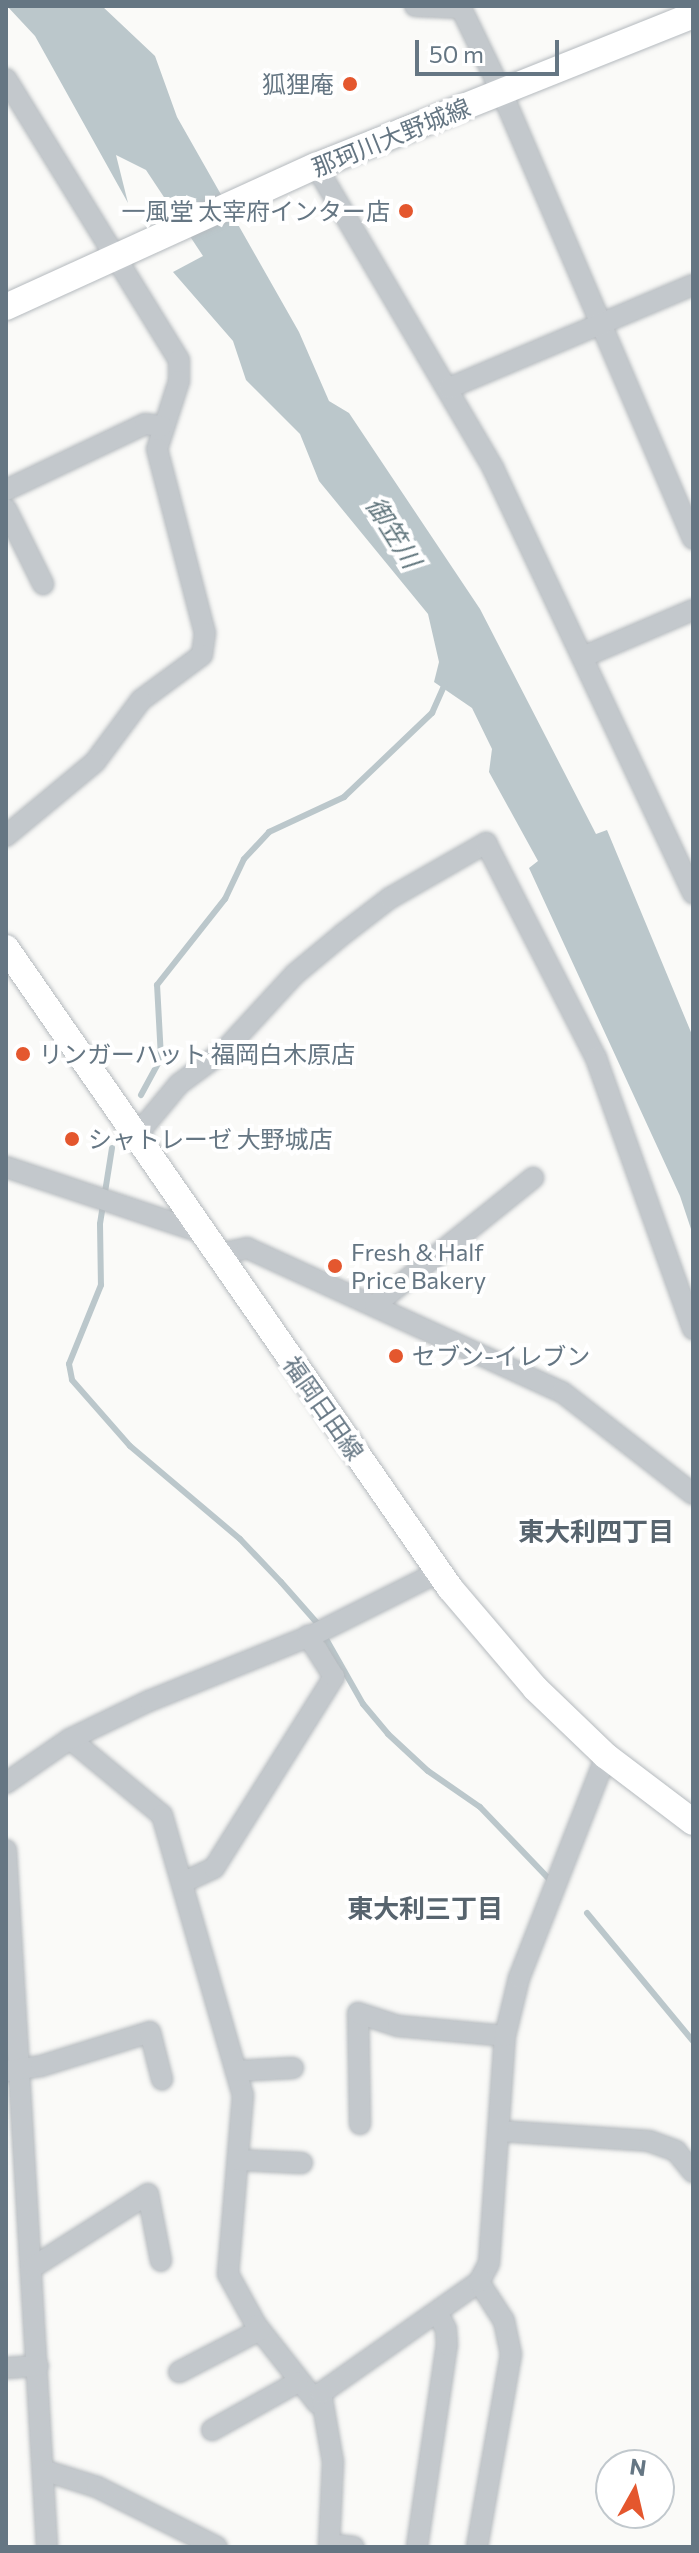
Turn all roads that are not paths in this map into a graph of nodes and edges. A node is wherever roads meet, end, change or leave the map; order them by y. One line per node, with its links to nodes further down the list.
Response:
1 (415, 6): 2 (street)
2 (460, 7): 5 (street)
3 (693, 15): 5 (main road, 那珂川大野城線)
4 (6, 79): 6 (street)
5 (502, 93): 7 (main road, 那珂川大野城線); 11 (street)
6 (14, 108): 8 (street)
7 (316, 166): 8 (main road, 那珂川大野城線); 12 (street)
8 (120, 252): 10 (main road, 那珂川大野城線); 13 (street)
9 (693, 285): 11 (street)
10 (6, 307)
11 (600, 323): 12 (street); 16 (street)
12 (449, 388): 19 (street)
13 (162, 426): 14 (street); 20 (street)
14 (6, 490)
15 (6, 509): 17 (street)
16 (693, 539)
17 (43, 584)
18 (693, 610): 19 (street)
19 (585, 656): 21 (street)
20 (6, 836)
21 (693, 893)
22 (7, 955): 23 (main road, 福岡日田線)
23 (135, 1137): 26 (main road, 福岡日田線); 29 (street)
24 (6, 1167): 26 (street)
25 (533, 1178): 28 (street)
26 (200, 1232): 27 (main road, 福岡日田線)
27 (217, 1254): 28 (street); 31 (main road, 福岡日田線)
28 (375, 1305): 30 (street)
29 (693, 1329)
30 (693, 1494)
31 (439, 1572): 32 (street); 34 (main road, 福岡日田線)
32 (317, 1633): 33 (street); 38 (street)
33 (70, 1739): 35 (street); 38 (street)
34 (606, 1756): 36 (main road, 福岡日田線); 39 (street)
35 (6, 1783)
36 (693, 1822)
37 (6, 1850): 41 (street)
38 (184, 1882): 42 (street)
39 (505, 2036): 44 (street); 45 (street)
40 (293, 2068): 42 (street)
41 (14, 2071): 43 (street); 50 (street)
42 (236, 2071): 46 (street)
43 (162, 2079)
44 (360, 2124)
45 (500, 2131): 48 (street); 51 (street)
46 (239, 2160): 47 (street); 53 (street)
47 (302, 2163)
48 (693, 2172)
49 (161, 2261): 50 (street)
50 (33, 2267): 54 (street)
51 (479, 2282): 52 (street); 66 (street)
52 (437, 2312): 58 (street); 65 (street)
53 (260, 2330): 56 (street); 57 (street)
54 (38, 2366): 55 (street); 60 (street)
55 (6, 2368)
56 (179, 2372)
57 (298, 2382): 58 (street); 59 (street)
58 (318, 2404): 61 (street)
59 (212, 2430)
60 (43, 2470): 62 (street); 63 (street)
61 (329, 2545): 64 (street)
62 (47, 2547)
63 (217, 2547)
64 (354, 2547)
65 (417, 2547)
66 (477, 2547)

